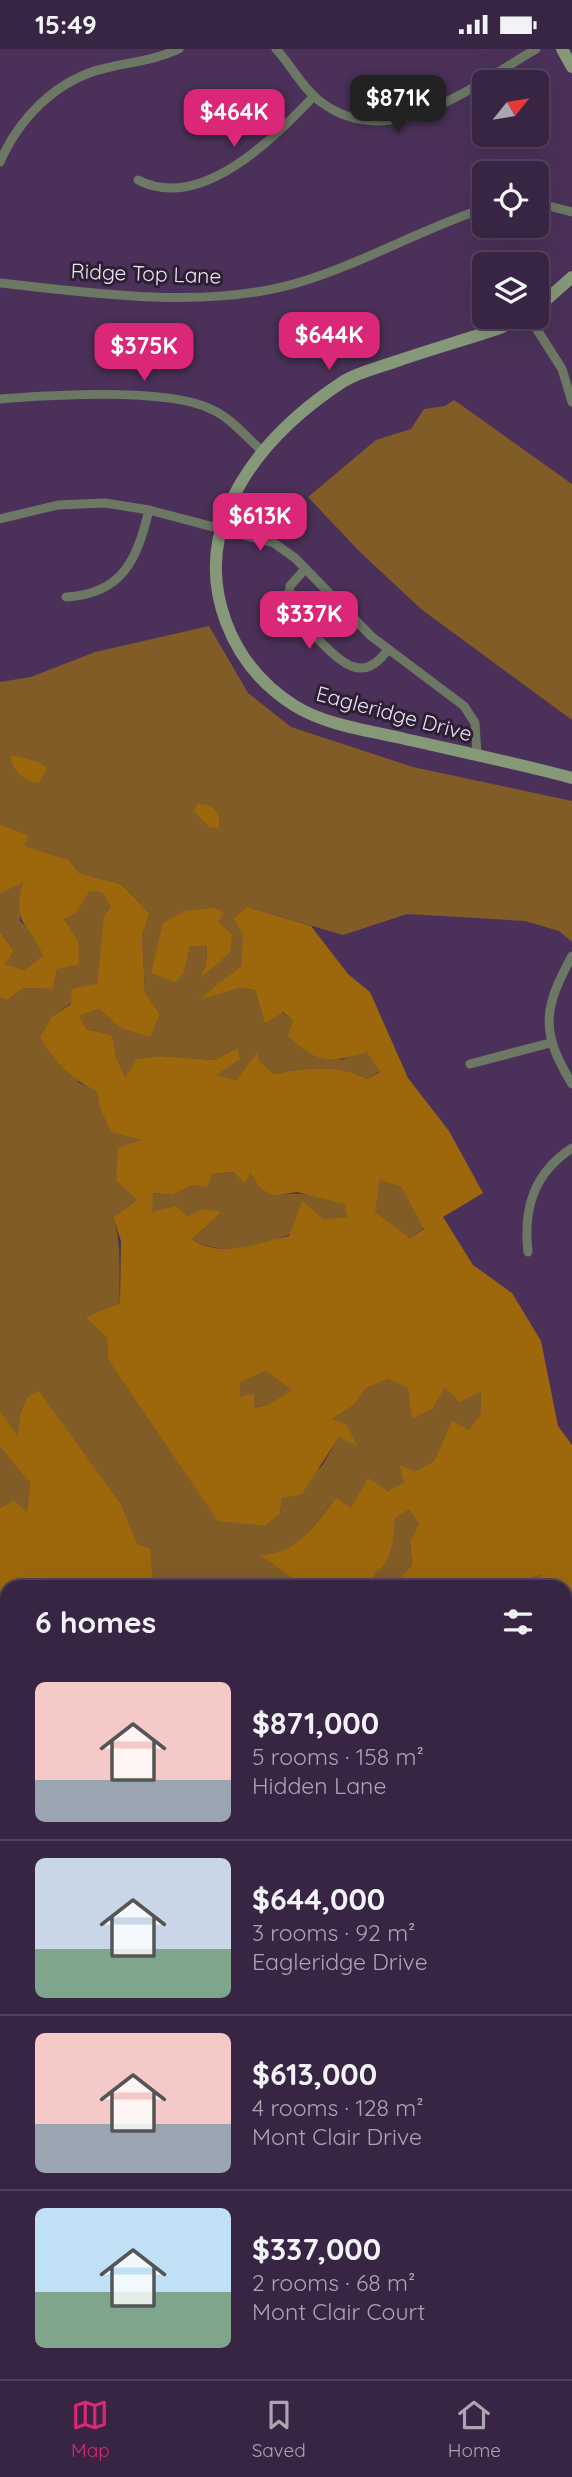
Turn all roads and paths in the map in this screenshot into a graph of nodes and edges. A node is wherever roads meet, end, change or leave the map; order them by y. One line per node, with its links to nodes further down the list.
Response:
1 (179, 49): 7 (street)
2 (276, 49): 6 (street)
3 (536, 49): 6 (street)
4 (562, 49): 5 (main road)
5 (572, 68)
6 (314, 96): 8 (street)
7 (0, 162)
8 (138, 180)
9 (549, 206): 10 (street)
10 (572, 212)
11 (472, 213): 13 (street, Ridge Top Lane)
12 (572, 277): 14 (main road)
13 (0, 283)
14 (549, 297)
15 (497, 329): 19 (main road, Eagleridge Drive)
16 (537, 329): 18 (street)
17 (0, 399): 19 (street)
18 (572, 402)
19 (262, 451): 22 (main road, Eagleridge Drive)
20 (149, 510): 21 (street); 22 (street); 24 (street)
21 (0, 519)
22 (220, 528): 23 (street); 26 (main road, Eagleridge Drive)
23 (305, 569): 25 (street); 25 (street)
24 (66, 597)
25 (388, 649): 26 (street)
26 (477, 755): 27 (main road, Eagleridge Drive)
27 (572, 778)
28 (572, 956): 29 (street)
29 (551, 1043): 30 (street); 31 (street)
30 (470, 1064)
31 (572, 1084)
32 (572, 1148): 33 (street)
33 (528, 1252)

